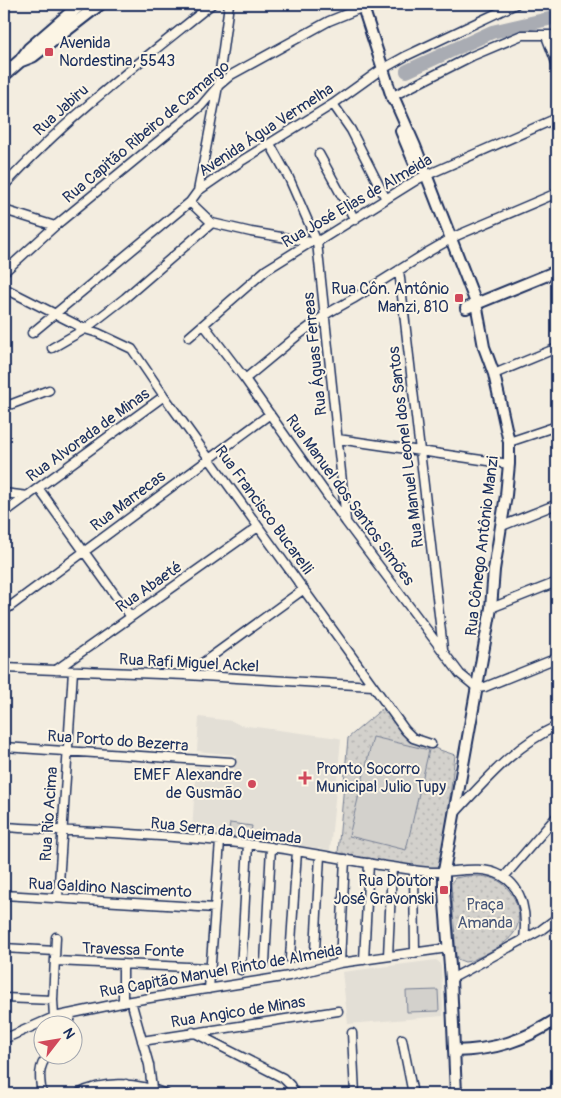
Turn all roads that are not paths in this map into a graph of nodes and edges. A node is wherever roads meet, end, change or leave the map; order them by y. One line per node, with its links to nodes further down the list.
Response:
1 (100, 4): 6 (main road)
2 (212, 4): 19 (street, Rua Jabiru)
3 (229, 4): 12 (street)
4 (516, 4): 10 (street, Avenida Água Vermelha)
5 (366, 5): 10 (street, Rua Cônego Antônio Manzi); 12 (street, Rua Capitão Ribeiro de Camargo)
6 (77, 9): 11 (main road)
7 (557, 35): 8 (street)
8 (546, 36): 9 (street); 13 (street)
9 (557, 65)
10 (384, 68): 13 (street, Rua Cônego Antônio Manzi); 14 (street, Avenida Água Vermelha)
11 (4, 75)
12 (218, 86): 20 (street); 27 (street, Rua Capitão Ribeiro de Camargo)
13 (392, 96): 18 (street, Rua Cônego Antônio Manzi)
14 (333, 104): 16 (street, Avenida Água Vermelha); 22 (street)
15 (557, 118): 18 (street, Rua José Elias de Almeida)
16 (270, 144): 20 (street, Avenida Água Vermelha); 29 (street, Rua Águas Ferreas)
17 (319, 154): 25 (street)
18 (425, 175): 22 (street, Rua José Elias de Almeida); 28 (street, Rua Cônego Antônio Manzi)
19 (4, 186)
20 (198, 191): 23 (street, Avenida Água Vermelha)
21 (557, 193): 28 (street)
22 (386, 199): 25 (street, Rua José Elias de Almeida)
23 (190, 202): 26 (street); 35 (street, Avenida Água Vermelha)
24 (4, 210): 27 (street)
25 (355, 220): 29 (street, Rua José Elias de Almeida)
26 (212, 223): 29 (street); 38 (street)
27 (55, 226): 32 (street, Rua Capitão Ribeiro de Camargo)
28 (452, 239): 30 (street); 34 (street, Rua Cônego Antônio Manzi)
29 (314, 242): 36 (street, Rua Águas Ferreas); 37 (street, Rua José Elias de Almeida)
30 (399, 270): 36 (street); 52 (street, Rua Manuel Leonel dos Santos)
31 (557, 271): 34 (street)
32 (4, 272)
33 (4, 288): 35 (street, Rua Francisco Bucarelli)
34 (471, 305): 43 (street, Rua Cônego Antônio Manzi)
35 (56, 314): 38 (street, Rua Francisco Bucarelli); 39 (street, Avenida Água Vermelha)
36 (324, 316): 44 (street); 50 (street, Rua Águas Ferreas)
37 (204, 324): 40 (street, Rua José Elias de Almeida); 44 (street, Rua Manuel dos Santos Simões)
38 (85, 329): 41 (street); 46 (street, Rua Francisco Bucarelli)
39 (32, 333)
40 (189, 337)
41 (52, 348)
42 (557, 348): 43 (street)
43 (494, 374): 51 (street, Rua Cônego Antônio Manzi)
44 (246, 379): 48 (street, Rua Manuel dos Santos Simões)
45 (49, 390): 47 (street)
46 (164, 396): 53 (street, Rua Francisco Bucarelli); 55 (street, Rua Alvorada de Minas)
47 (4, 405)
48 (270, 414): 53 (street, Rua Marrecas); 60 (street, Rua Manuel dos Santos Simões)
49 (557, 426): 51 (street)
50 (338, 439): 52 (street); 60 (street, Rua Águas Ferreas)
51 (509, 442): 54 (street, Rua Cônego Antônio Manzi)
52 (421, 450): 54 (street); 69 (street, Rua Manuel Leonel dos Santos)
53 (209, 458): 61 (street, Rua Francisco Bucarelli); 63 (street, Rua Marrecas)
54 (509, 464): 62 (street, Rua Cônego Antônio Manzi)
55 (39, 489): 57 (street, Rua Alvorada de Minas); 63 (street)
56 (4, 492): 57 (street)
57 (28, 496): 59 (street, Rua Alvorada de Minas)
58 (557, 504): 62 (street)
59 (4, 514)
60 (346, 522): 69 (street, Rua Manuel dos Santos Simões)
61 (258, 526): 65 (street, Rua Francisco Bucarelli); 68 (street, Rua Abaeté)
62 (502, 526): 66 (street, Rua Cônego Antônio Manzi)
63 (84, 552): 67 (street, Rua Marrecas); 68 (street)
64 (557, 582): 66 (street)
65 (304, 589): 74 (street); 75 (street, Rua Francisco Bucarelli)
66 (491, 608): 76 (street, Rua Cônego Antônio Manzi)
67 (4, 611)
68 (131, 617): 72 (street, Rua Abaeté)
69 (443, 650): 76 (street, Rua Manuel dos Santos Simões)
70 (557, 658): 76 (street)
71 (4, 668): 72 (street, Rua Rafi Miguel Ackel)
72 (56, 670): 73 (street, Rua Rafi Miguel Ackel)
73 (73, 672): 74 (street, Rua Rafi Miguel Ackel); 80 (street, Rua Rio Acima)
74 (186, 675): 75 (street, Rua Rafi Miguel Ackel)
75 (373, 686): 78 (street, Rua Francisco Bucarelli)
76 (477, 688): 82 (street, Rua Cônego Antônio Manzi)
77 (557, 726): 82 (street)
78 (431, 744)
79 (4, 747): 80 (street, Rua Porto do Bezerra)
80 (67, 751): 81 (street, Rua Porto do Bezerra); 85 (street, Rua Rio Acima)
81 (231, 762)
82 (454, 813): 95 (street, Rua Cônego Antônio Manzi)
83 (557, 816): 96 (street)
84 (4, 827): 85 (street, Rua Serra da Queimada)
85 (62, 830): 86 (street, Rua Serra da Queimada); 98 (street, Rua Rio Acima)
86 (220, 841): 87 (street, Rua Serra da Queimada); 99 (street)
87 (248, 844): 88 (street, Rua Serra da Queimada); 116 (street)
88 (271, 847): 89 (street, Rua Serra da Queimada); 112 (street)
89 (297, 851): 90 (street, Rua Serra da Queimada); 109 (street)
90 (320, 855): 91 (street, Rua Serra da Queimada); 106 (street)
91 (345, 859): 92 (street, Rua Serra da Queimada); 113 (street)
92 (369, 863): 93 (street, Rua Serra da Queimada); 110 (street)
93 (392, 867): 94 (street, Rua Serra da Queimada); 108 (street)
94 (414, 870): 95 (street, Rua Serra da Queimada); 107 (street)
95 (444, 871): 96 (street); 104 (street)
96 (504, 876): 102 (street)
97 (4, 895): 98 (street, Rua Galdino Nascimento)
98 (58, 898): 99 (street, Rua Galdino Nascimento)
99 (215, 908): 115 (street)
100 (557, 918): 102 (street)
101 (56, 937): 105 (street)
102 (524, 939): 117 (street)
103 (4, 948): 105 (street)
104 (448, 948): 107 (street, Rua Capitão Manuel Pinto de Almeida); 117 (street)
105 (55, 951): 111 (street)
106 (315, 951)
107 (415, 953): 108 (street, Rua Capitão Manuel Pinto de Almeida)
108 (388, 956): 110 (street, Rua Capitão Manuel Pinto de Almeida)
109 (290, 958)
110 (364, 960): 113 (street, Rua Capitão Manuel Pinto de Almeida)
111 (55, 961): 114 (street, Travessa Fonte); 120 (street)
112 (265, 963)
113 (340, 963): 118 (street, Rua Capitão Manuel Pinto de Almeida)
114 (123, 964): 115 (street, Travessa Fonte); 121 (street)
115 (210, 968): 118 (street)
116 (241, 970)
117 (451, 979): 133 (street)
118 (209, 989): 121 (street, Rua Capitão Manuel Pinto de Almeida)
119 (4, 998): 120 (street)
120 (53, 1000): 124 (street)
121 (127, 1002): 123 (street, Rua Capitão Manuel Pinto de Almeida); 132 (street)
122 (338, 1011): 128 (street, Rua Angico de Minas)
123 (71, 1014): 125 (street, Rua Capitão Manuel Pinto de Almeida)
124 (54, 1016)
125 (60, 1016)
126 (557, 1019): 133 (street)
127 (32, 1027): 130 (street, Rua Capitão Manuel Pinto de Almeida)
128 (193, 1032): 132 (street, Rua Angico de Minas); 141 (street)
129 (352, 1033): 142 (street)
130 (4, 1039)
131 (402, 1039): 143 (street)
132 (142, 1041): 136 (street)
133 (454, 1050): 144 (street)
134 (41, 1066): 137 (street)
135 (126, 1084): 136 (street); 138 (street); 139 (street)
136 (152, 1088): 140 (street)
137 (42, 1094)
138 (78, 1094)
139 (122, 1094)
140 (166, 1094)
141 (295, 1094)
142 (355, 1094)
143 (413, 1094)
144 (456, 1094)

